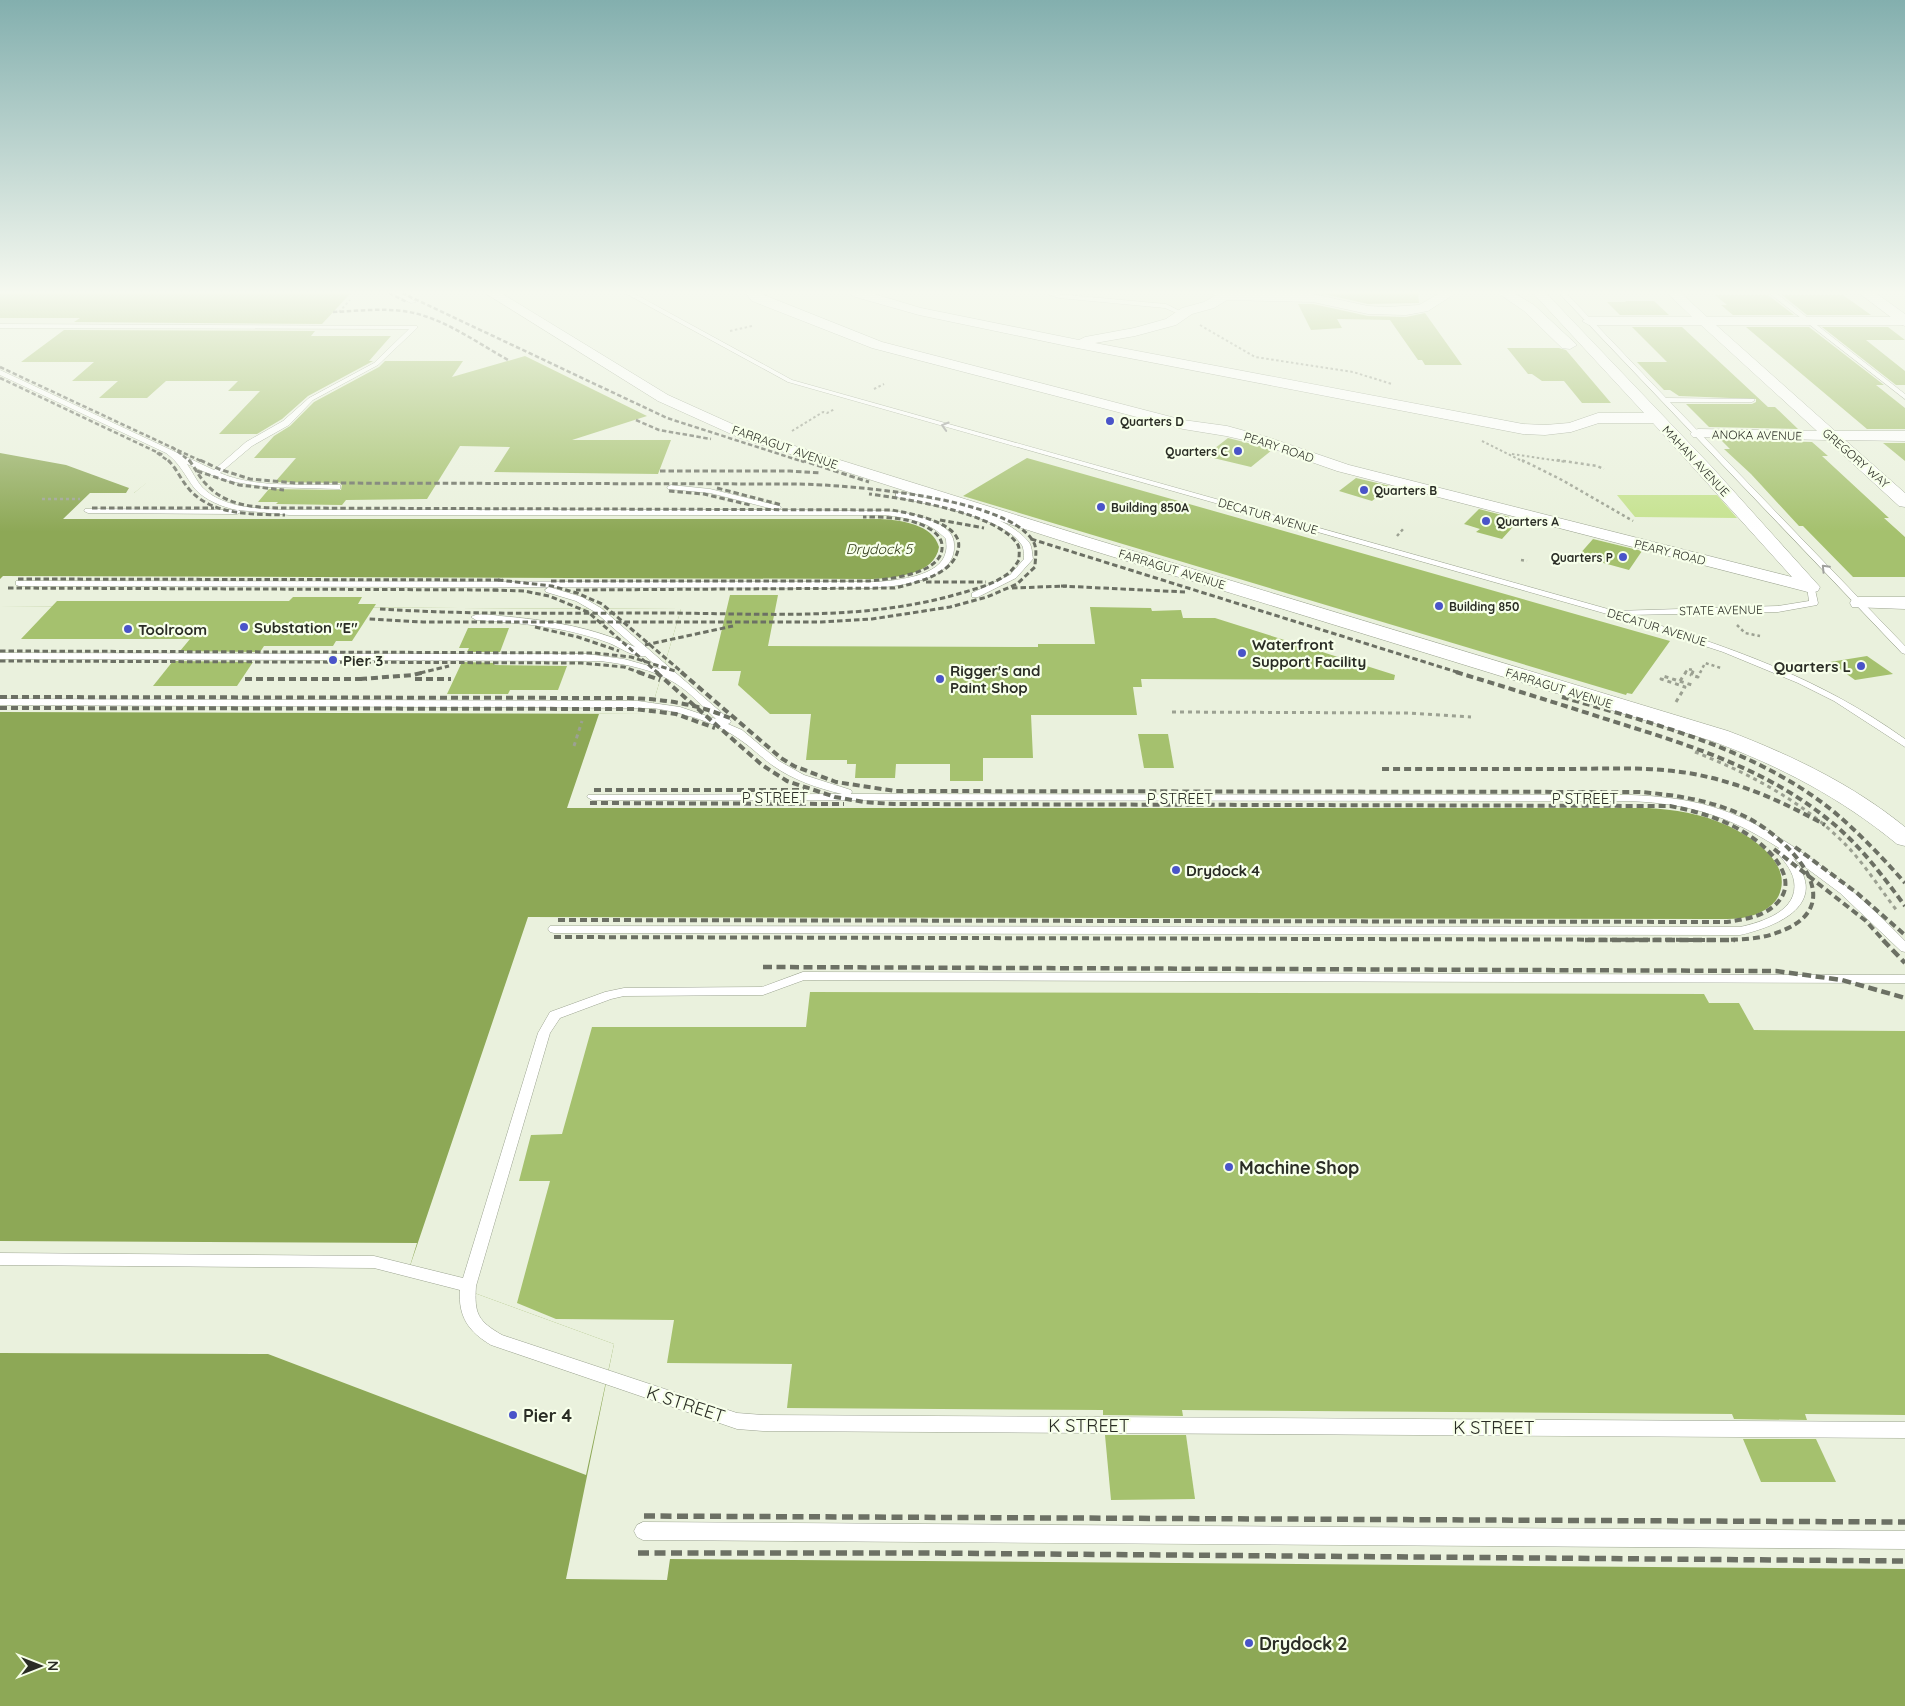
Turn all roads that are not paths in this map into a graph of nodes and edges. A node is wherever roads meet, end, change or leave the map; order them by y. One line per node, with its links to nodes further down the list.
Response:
1 (1, 373): 18 (lane)
2 (360, 373): 19 (lane)
3 (621, 373): 22 (street, FARRAGUT AVENUE)
4 (772, 373): 36 (lane, DECATUR AVENUE, one-way to 4)
5 (981, 373): 32 (street, PEARY ROAD)
6 (1227, 373): 14 (street)
7 (1613, 373): 14 (street, MAHAN AVENUE)
8 (1639, 373): 12 (lane)
9 (1761, 373): 16 (street, GREGORY WAY)
10 (1874, 373): 11 (lane)
11 (1905, 397)
12 (1665, 400): 13 (lane); 15 (lane)
13 (1752, 400)
14 (1655, 418): 32 (street, MAHAN AVENUE)
15 (1698, 434): 16 (street, ANOKA AVENUE); 34 (lane, one-way to 15)
16 (1829, 436): 17 (street, ANOKA AVENUE); 23 (street, GREGORY WAY)
17 (1905, 436)
18 (166, 450): 19 (lane); 26 (lane)
19 (215, 473): 20 (lane)
20 (337, 487)
21 (671, 487): 27 (lane)
22 (905, 491): 24 (lane); 24 (lane); 29 (street, FARRAGUT AVENUE)
23 (1905, 502)
24 (951, 506): 28 (lane)
25 (88, 511): 26 (lane)
26 (296, 512): 27 (lane)
27 (816, 513): 31 (lane)
28 (983, 517): 29 (lane); 33 (lane)
29 (1036, 526): 47 (street, FARRAGUT AVENUE)
30 (19, 583): 31 (lane)
31 (520, 585): 40 (lane)
32 (1811, 587): 36 (lane, STATE AVENUE)
33 (975, 595)
34 (1859, 603): 35 (street); 38 (lane)
35 (1905, 603)
36 (1610, 612): 44 (lane, DECATUR AVENUE)
37 (476, 617): 40 (lane)
38 (1905, 651)
39 (0, 656): 41 (lane)
40 (669, 672): 41 (lane)
41 (681, 682): 43 (lane)
42 (0, 702): 43 (lane)
43 (744, 737): 46 (lane)
44 (1905, 744)
45 (592, 796): 46 (lane, P STREET)
46 (904, 798): 48 (lane, P STREET)
47 (1867, 810): 49 (street, FARRAGUT AVENUE); 50 (street, FARRAGUT AVENUE)
48 (1762, 833): 51 (lane); 52 (lane)
49 (1905, 839)
50 (1905, 856)
51 (554, 929)
52 (1905, 948)
53 (1905, 979): 55 (lane, K STREET)
54 (0, 1259): 55 (lane)
55 (468, 1286): 56 (lane, K STREET)
56 (1905, 1430)
57 (643, 1531): 58 (lane)
58 (1905, 1540)

